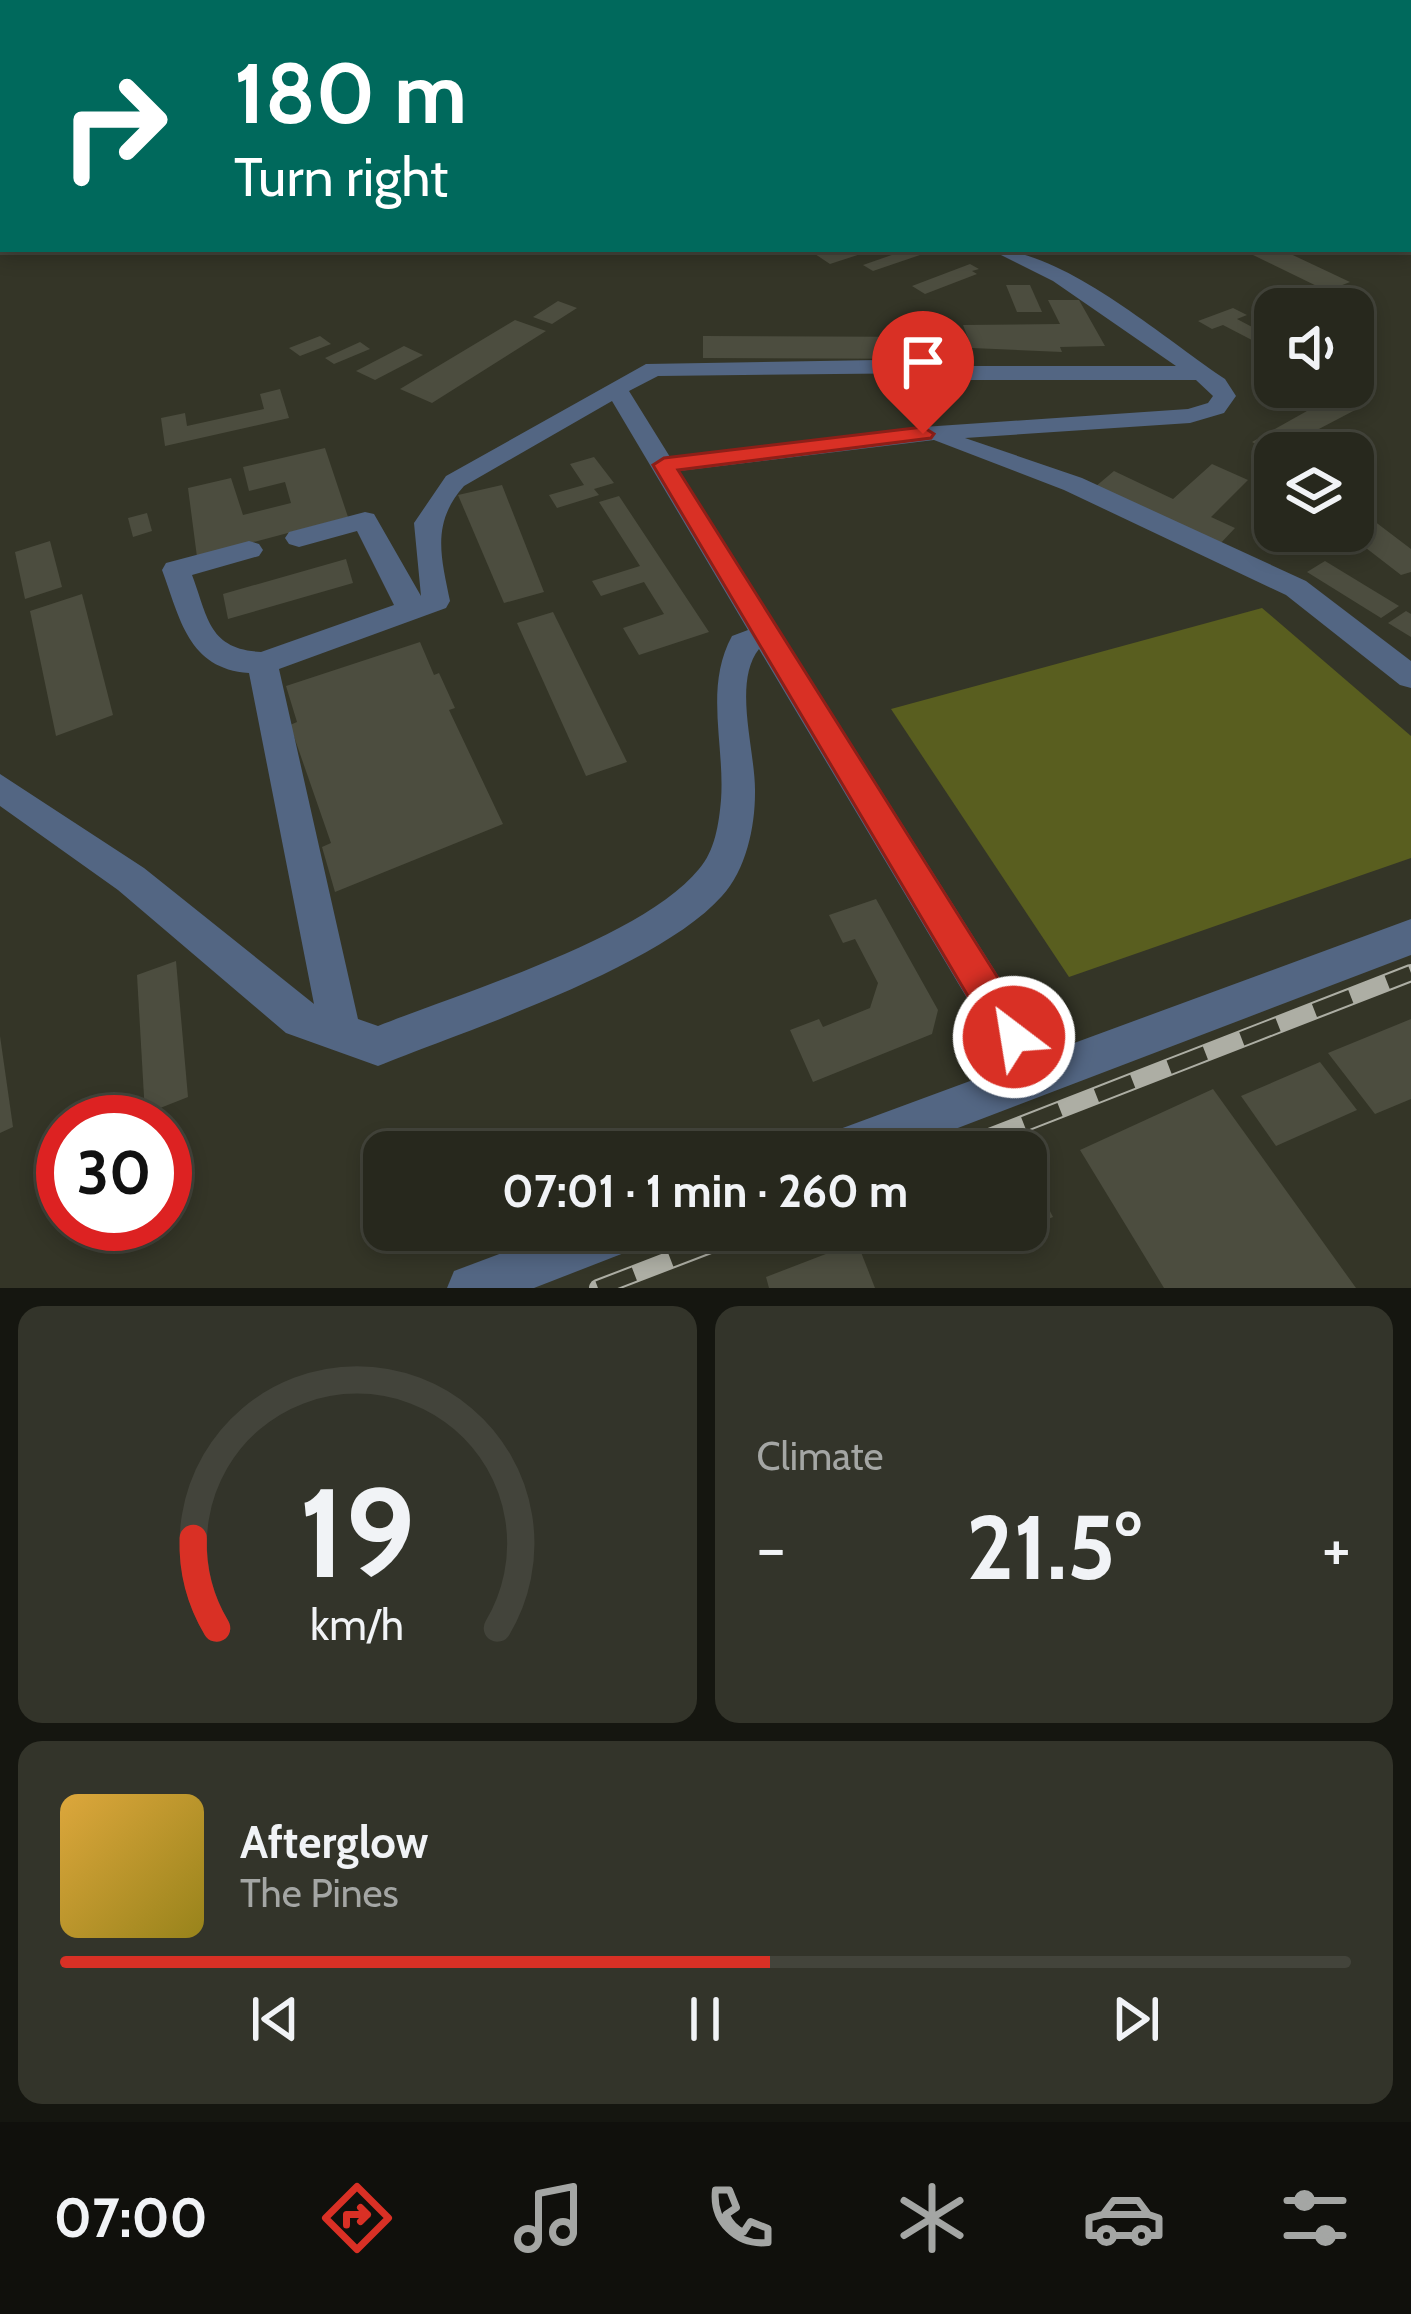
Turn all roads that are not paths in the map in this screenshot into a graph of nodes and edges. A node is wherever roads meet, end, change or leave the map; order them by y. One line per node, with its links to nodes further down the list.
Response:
1 (1005, 252): 2 (street)
2 (1202, 373): 3 (street); 4 (street)
3 (616, 389): 5 (street); 8 (street)
4 (923, 434): 5 (street); 11 (street)
5 (664, 465): 9 (street)
6 (299, 538): 8 (street)
7 (249, 550): 10 (street)
8 (411, 610): 10 (street)
9 (768, 634): 14 (street); 15 (street)
10 (262, 663): 14 (street)
11 (1411, 677)
12 (0, 788): 14 (street)
13 (1411, 937): 15 (street)
14 (340, 1030)
15 (1038, 1078): 16 (street)
16 (894, 1131)
17 (570, 1251): 18 (street)
18 (472, 1288)

